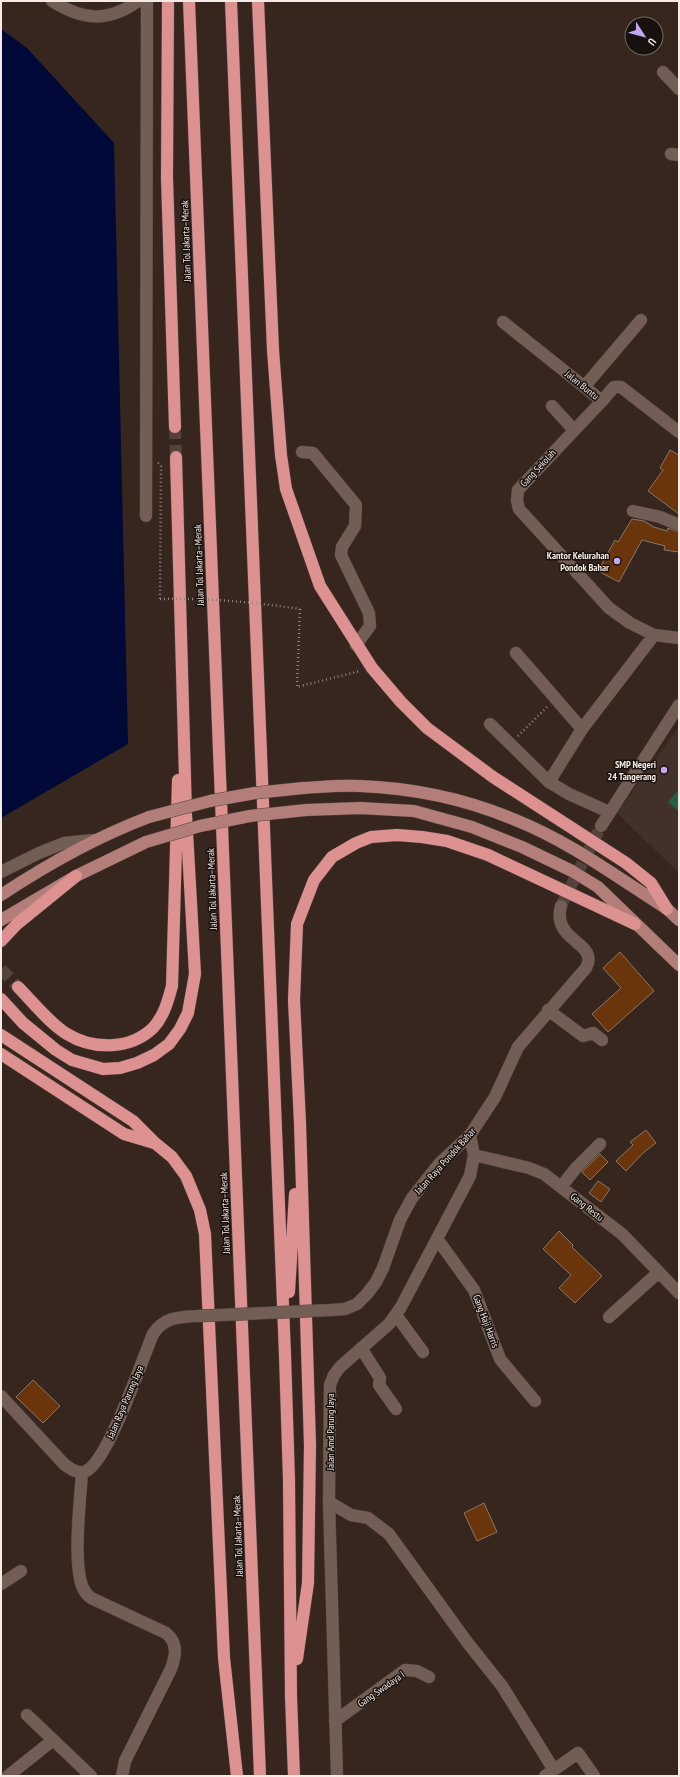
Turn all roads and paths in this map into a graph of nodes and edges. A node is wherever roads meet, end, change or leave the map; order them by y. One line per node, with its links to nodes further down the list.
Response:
1 (52, 1): 2 (street)
2 (138, 1)
3 (147, 1): 18 (street)
4 (168, 1): 15 (highway)
5 (189, 1): 87 (highway, Jalan Tol Jakarta–Merak)
6 (231, 1): 69 (highway)
7 (258, 1): 26 (highway)
8 (663, 72): 9 (street)
9 (679, 89)
10 (641, 320): 12 (street)
11 (503, 322): 12 (street, Jalan Buntu)
12 (584, 387): 13 (street, Jalan Buntu)
13 (602, 401): 16 (street, Gang Sekolah); 17 (street, Jalan Buntu)
14 (552, 406): 16 (street)
15 (175, 428)
16 (574, 430): 24 (street, Gang Sekolah)
17 (679, 432)
18 (146, 452): 22 (street); 29 (path, bridge)
19 (302, 452): 26 (street)
20 (176, 457): 28 (highway)
21 (633, 511): 23 (street)
22 (146, 516)
23 (679, 525)
24 (654, 635): 25 (street, Gang Sekolah); 33 (street)
25 (679, 638)
26 (356, 645): 29 (highway)
27 (516, 653): 30 (street)
28 (183, 665): 49 (highway); 50 (highway)
29 (372, 668): 43 (highway)
30 (556, 698): 33 (street); 34 (path)
31 (679, 706): 36 (street)
32 (490, 724): 34 (street)
33 (582, 729): 35 (street)
34 (510, 744): 35 (street)
35 (549, 782): 36 (street)
36 (609, 812): 37 (street)
37 (601, 826)
38 (94, 840): 39 (street); 41 (main road); 43 (main road, bridge)
39 (1, 872)
40 (76, 876): 44 (main road); 46 (main road, bridge); 47 (highway)
41 (1, 895)
42 (561, 906): 51 (street, Jalan Raya Pondok Bahar)
43 (667, 909): 45 (main road)
44 (1, 920)
45 (679, 920)
46 (635, 924): 48 (main road); 55 (highway)
47 (1, 941)
48 (679, 965)
49 (18, 987)
50 (1, 999)
51 (548, 1010): 53 (street); 56 (street, Jalan Raya Pondok Bahar)
52 (1, 1034): 57 (highway)
53 (602, 1040)
54 (1, 1054): 57 (highway)
55 (300, 1123): 69 (highway); 78 (highway)
56 (470, 1135): 59 (street, Jalan Amd Parung Jaya); 65 (street, Jalan Raya Pondok Bahar, bridge)
57 (155, 1143): 86 (highway)
58 (600, 1144): 60 (street)
59 (474, 1155): 60 (street, Gang Restu); 61 (street, Jalan Amd Parung Jaya)
60 (561, 1187): 62 (street, Gang Restu)
61 (438, 1240): 64 (street, Jalan Amd Parung Jaya); 71 (street, Gang Haji Harris)
62 (659, 1272): 63 (street, Gang Restu); 66 (street)
63 (679, 1293)
64 (396, 1315): 67 (street, Jalan Amd Parung Jaya); 68 (street)
65 (198, 1316): 73 (street, Jalan Raya Parung Jaya)
66 (609, 1318)
67 (361, 1348): 72 (street); 74 (street, Jalan Amd Parung Jaya)
68 (423, 1352)
69 (285, 1355): 78 (highway)
70 (1, 1396): 73 (street)
71 (535, 1401)
72 (396, 1409)
73 (82, 1473): 85 (street)
74 (329, 1502): 80 (street, Jalan Amd Parung Jaya); 82 (street)
75 (21, 1571): 76 (street)
76 (3, 1577)
77 (429, 1677): 80 (street, Gang Swadaya I)
78 (291, 1697): 88 (highway)
79 (27, 1715): 81 (street)
80 (335, 1721): 89 (street, Jalan Amd Parung Jaya)
81 (53, 1740): 83 (street); 84 (street)
82 (549, 1773): 90 (street)
83 (8, 1776)
84 (90, 1776)
85 (122, 1776)
86 (237, 1776)
87 (260, 1776)
88 (294, 1776)
89 (337, 1776)
90 (594, 1776)

